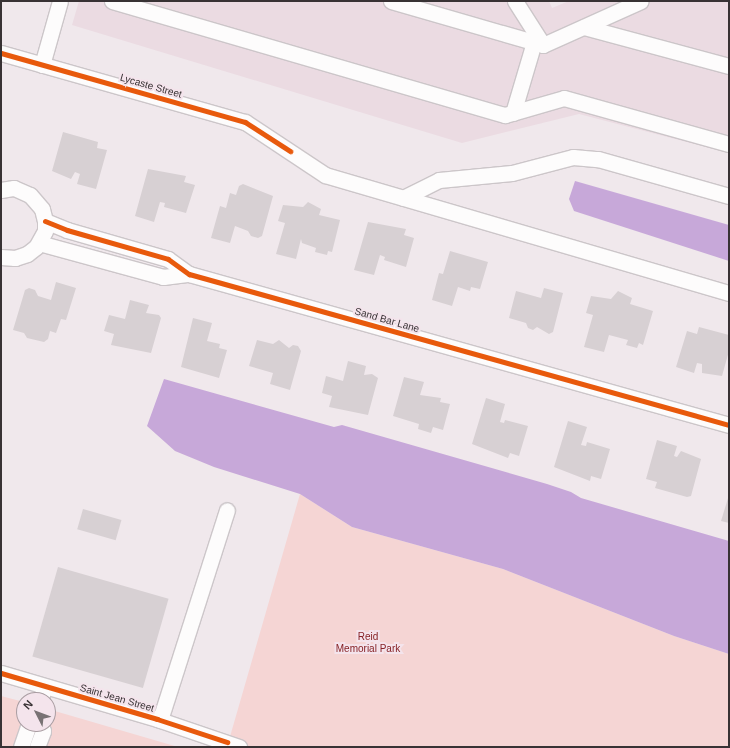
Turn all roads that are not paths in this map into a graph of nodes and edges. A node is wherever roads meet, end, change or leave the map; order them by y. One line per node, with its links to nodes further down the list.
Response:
1 (60, 1): 9 (street)
2 (112, 1): 11 (street)
3 (391, 1): 7 (street)
4 (515, 1): 7 (street)
5 (641, 1): 6 (street)
6 (584, 27): 7 (street); 10 (street)
7 (538, 44): 11 (street)
8 (1, 53): 9 (street, Lycaste Street)
9 (42, 64): 15 (street, Lycaste Street)
10 (729, 66)
11 (513, 113): 12 (street)
12 (729, 144)
13 (1, 190): 16 (street)
14 (729, 196): 15 (street)
15 (403, 198): 20 (street, Lycaste Street)
16 (45, 221): 17 (street); 19 (street, Sand Bar Lane)
17 (39, 243): 18 (street); 19 (street, Sand Bar Lane)
18 (1, 257)
19 (189, 274): 21 (street, Sand Bar Lane)
20 (729, 293)
21 (729, 425)
22 (227, 510): 26 (street)
23 (1, 674): 24 (street, Saint Jean Street)
24 (41, 692)
25 (56, 696): 26 (street, Saint Jean Street)
26 (160, 720): 29 (street, Saint Jean Street)
27 (26, 732): 30 (street)
28 (43, 732): 31 (street)
29 (233, 745)
30 (20, 747)
31 (37, 747)

